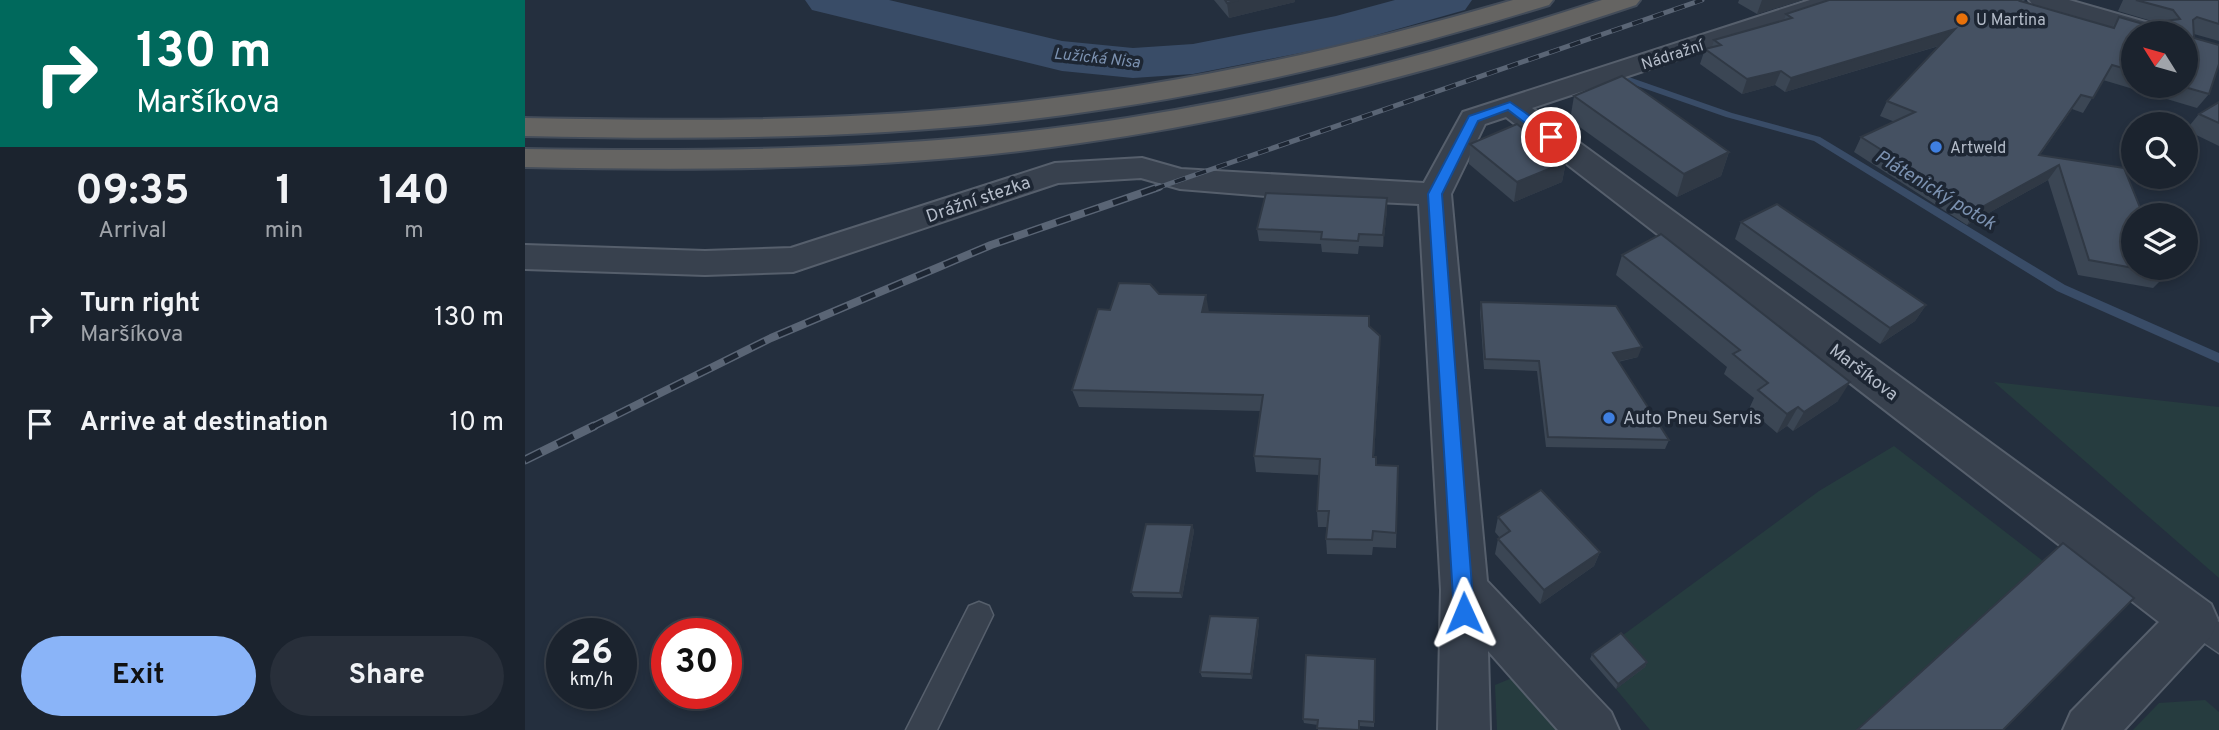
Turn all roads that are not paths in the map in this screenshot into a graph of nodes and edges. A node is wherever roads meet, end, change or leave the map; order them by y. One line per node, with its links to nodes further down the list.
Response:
1 (1540, 0): 7 (highway)
2 (1627, 0): 8 (highway)
3 (1833, 0): 6 (street, Nádražní)
4 (2042, 0): 5 (street)
5 (2121, 23)
6 (1510, 106): 9 (street, Nádražní); 13 (street, Maršíkova)
7 (525, 127)
8 (525, 158)
9 (1435, 194): 10 (street, Drážní stezka); 11 (street)
10 (525, 257)
11 (1464, 590): 15 (street); 16 (street)
12 (979, 615): 14 (lane)
13 (2207, 630): 17 (street)
14 (921, 730)
15 (1464, 730)
16 (1593, 730)
17 (2089, 730)

